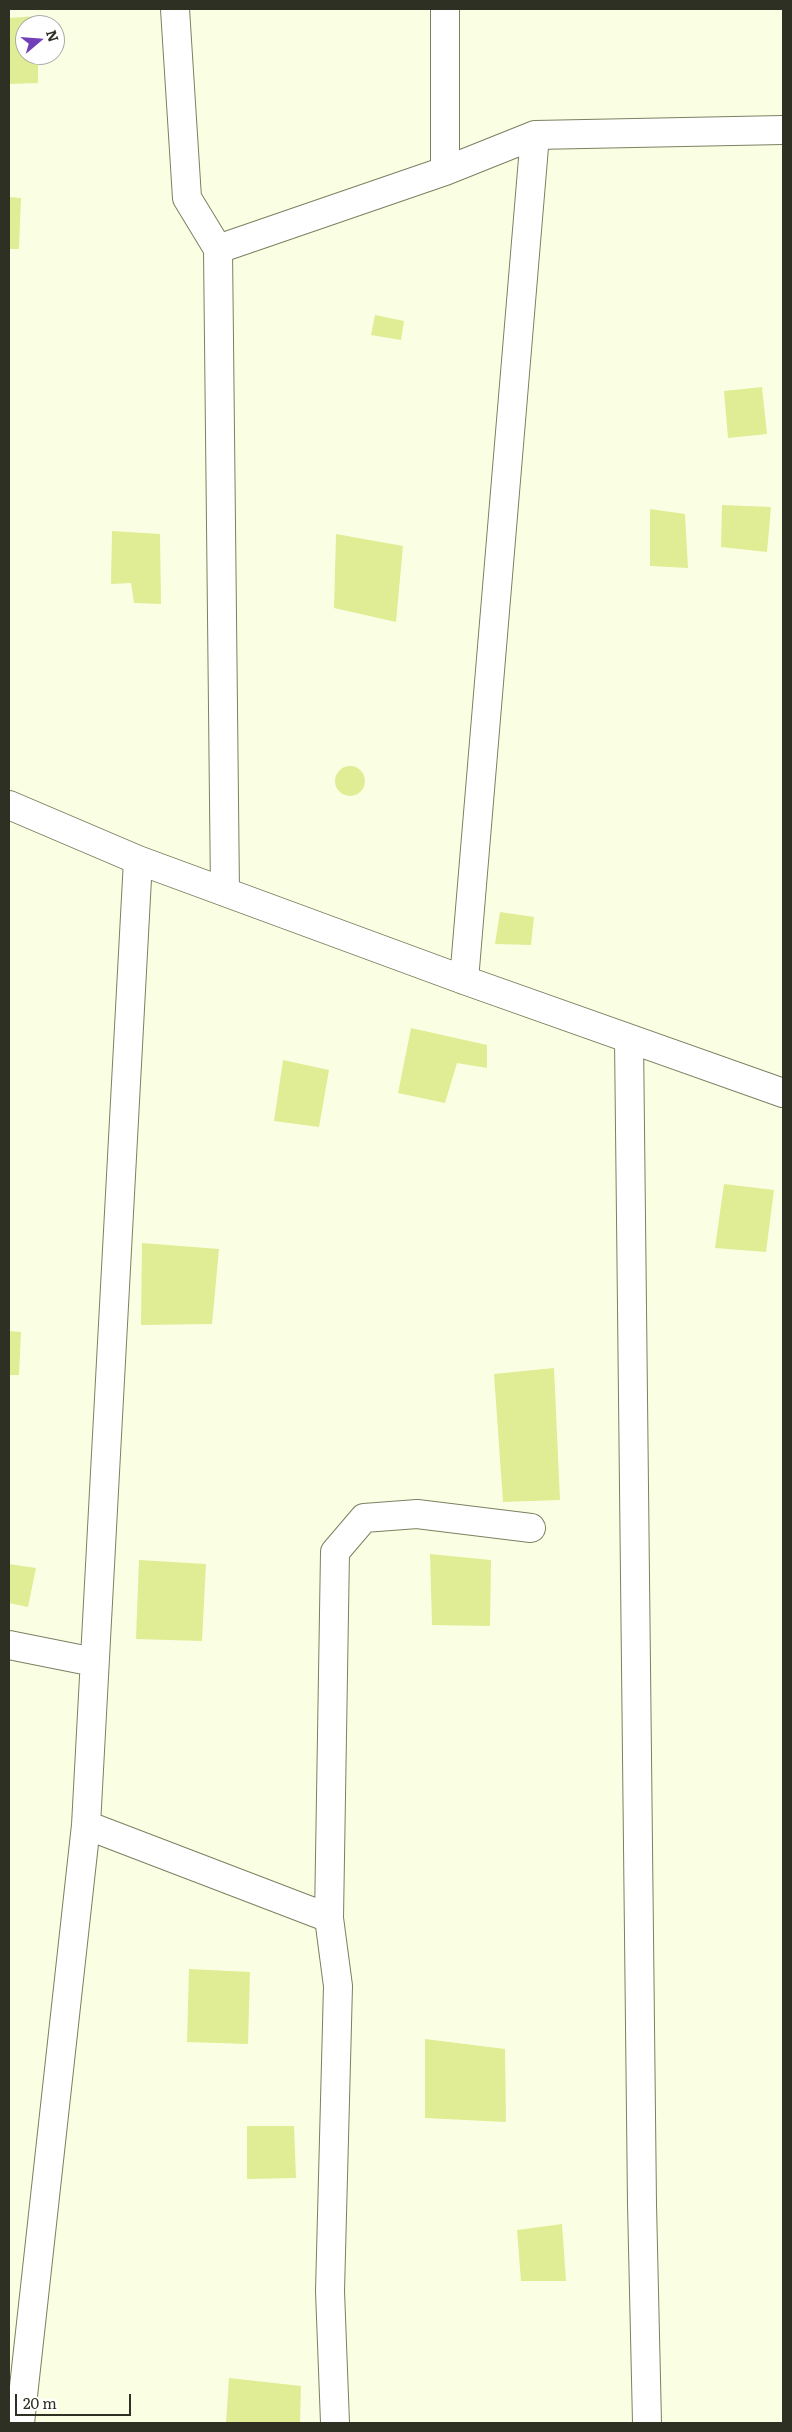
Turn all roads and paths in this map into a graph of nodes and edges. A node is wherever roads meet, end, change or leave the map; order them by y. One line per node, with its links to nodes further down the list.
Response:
1 (175, 9): 6 (street)
2 (445, 9): 5 (street)
3 (783, 130): 4 (street)
4 (535, 135): 5 (street); 10 (street)
5 (445, 171): 6 (street)
6 (218, 249): 9 (street)
7 (9, 806): 8 (street)
8 (138, 860): 9 (street); 15 (street)
9 (224, 892): 10 (street)
10 (464, 980): 11 (street)
11 (629, 1039): 12 (street); 20 (street)
12 (783, 1093)
13 (531, 1528): 17 (street)
14 (9, 1645): 15 (street)
15 (94, 1662): 16 (street)
16 (86, 1825): 17 (street); 18 (street)
17 (329, 1918): 19 (street)
18 (20, 2423)
19 (335, 2423)
20 (647, 2423)

